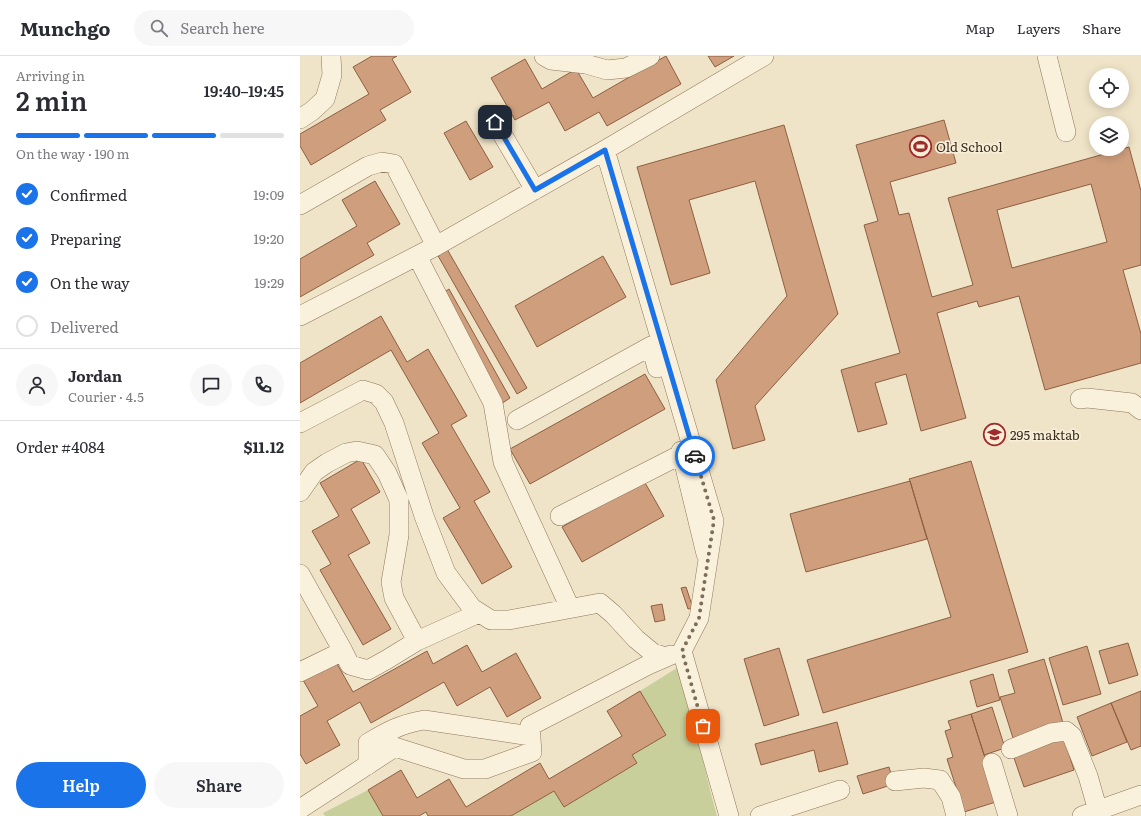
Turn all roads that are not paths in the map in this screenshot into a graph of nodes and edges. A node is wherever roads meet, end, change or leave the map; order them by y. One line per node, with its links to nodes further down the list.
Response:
1 (330, 56): 6 (street)
2 (544, 56): 3 (street)
3 (650, 56)
4 (764, 56): 9 (street)
5 (1047, 56): 8 (street)
6 (300, 119)
7 (495, 122): 10 (street)
8 (1066, 132)
9 (605, 150): 10 (street); 22 (street)
10 (535, 190): 12 (street)
11 (300, 205): 12 (street)
12 (436, 246): 13 (street)
13 (417, 256): 14 (street); 24 (street)
14 (300, 316)
15 (1080, 399): 16 (street)
16 (1141, 410)
17 (517, 420): 19 (street)
18 (300, 423): 25 (street)
19 (682, 454): 21 (street); 22 (street)
20 (300, 492): 26 (street)
21 (560, 516)
22 (707, 561): 28 (street)
23 (300, 574): 27 (street)
24 (570, 608): 25 (street); 28 (street)
25 (479, 612): 26 (street)
26 (417, 641): 27 (street)
27 (343, 651): 29 (street)
28 (674, 654): 30 (street); 39 (street)
29 (300, 672)
30 (531, 736): 33 (street); 33 (street)
31 (1011, 749): 38 (street)
32 (992, 764): 42 (street)
33 (368, 765): 37 (street)
34 (895, 781): 41 (street)
35 (840, 790): 40 (street)
36 (1141, 795): 38 (street)
37 (300, 809)
38 (1090, 814)
39 (729, 816)
40 (760, 816)
41 (956, 816)
42 (1008, 816)

